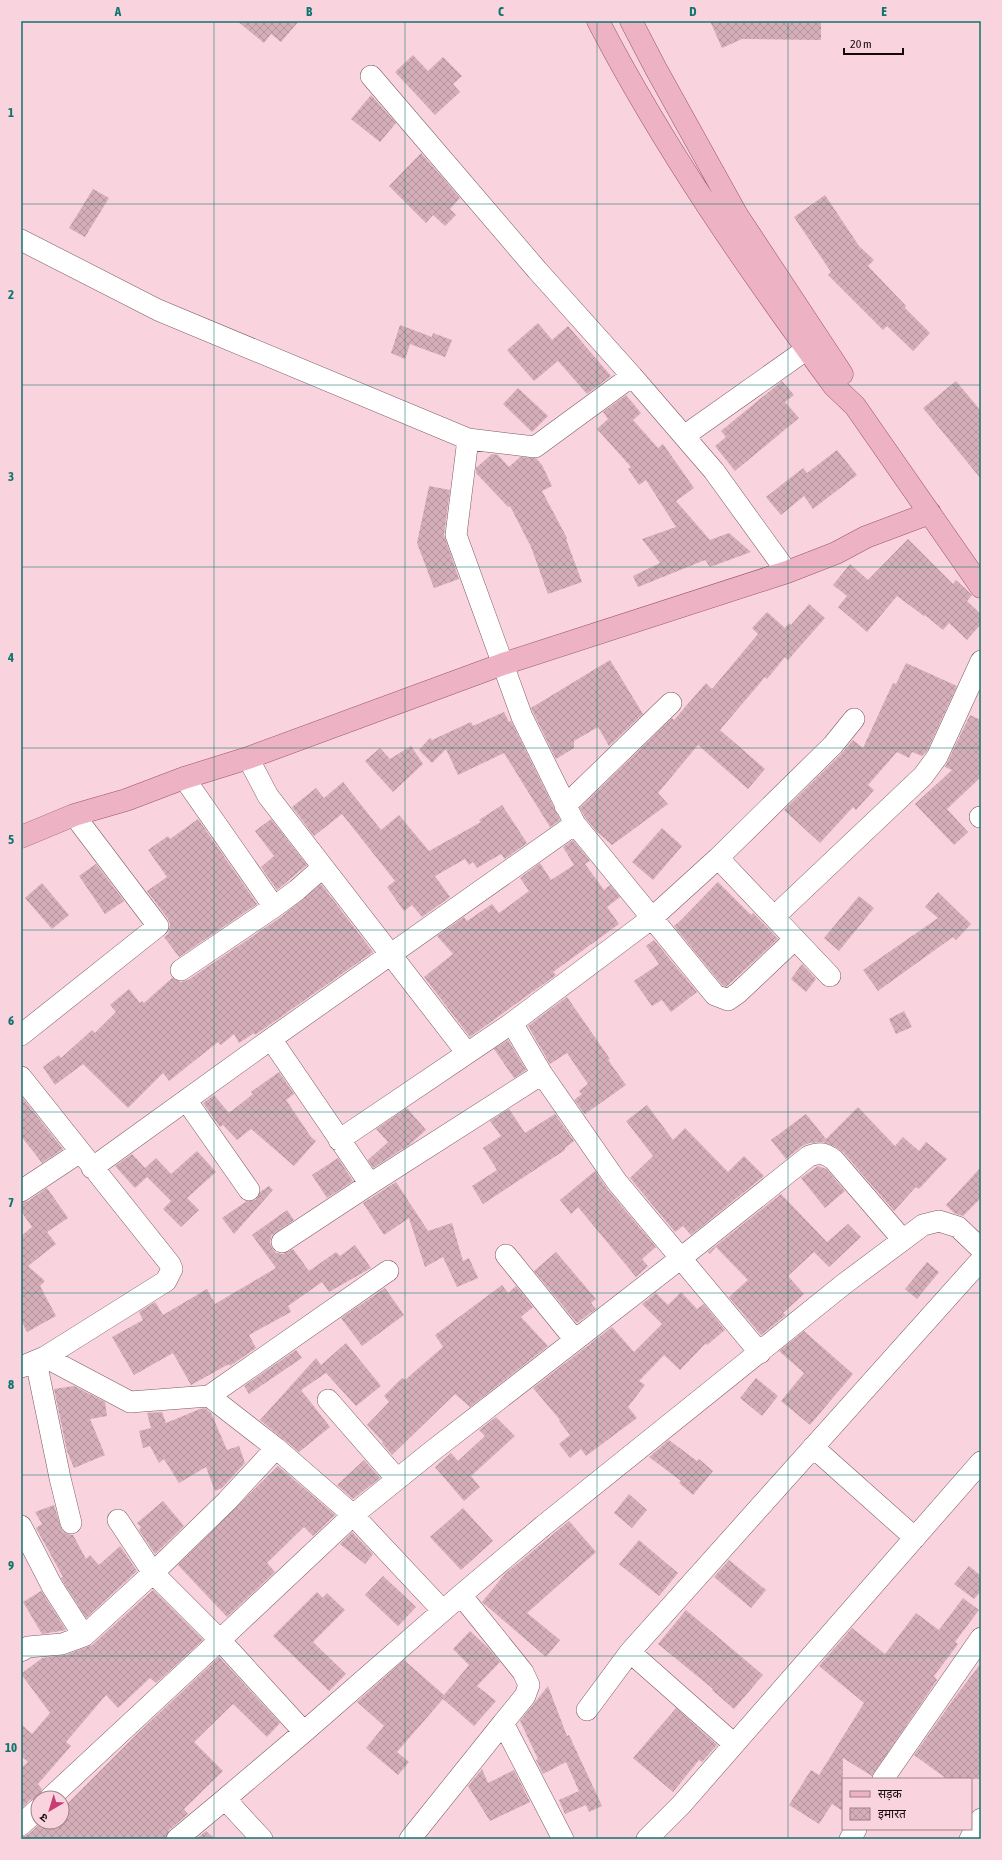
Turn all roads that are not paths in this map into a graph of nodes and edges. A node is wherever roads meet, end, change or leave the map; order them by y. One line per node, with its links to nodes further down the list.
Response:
1 (598, 21): 5 (main road)
2 (631, 21): 7 (main road)
3 (371, 76): 6 (street)
4 (21, 240): 9 (street)
5 (807, 349): 7 (main road); 8 (street)
6 (632, 376): 8 (street); 9 (street)
7 (855, 406): 10 (main road)
8 (684, 436): 11 (street)
9 (468, 439): 14 (street)
10 (930, 513): 11 (main road); 12 (main road)
11 (787, 572): 14 (main road)
12 (981, 587)
13 (981, 661): 25 (street)
14 (503, 664): 17 (main road); 20 (street)
15 (671, 703): 20 (street)
16 (854, 718): 22 (street)
17 (248, 758): 18 (main road); 23 (street)
18 (184, 778): 19 (main road); 24 (street)
19 (74, 815): 21 (main road); 32 (street)
20 (570, 815): 26 (street); 28 (street)
21 (21, 837)
22 (718, 858): 25 (street); 26 (street)
23 (323, 867): 24 (street); 28 (street)
24 (274, 906): 29 (street)
25 (774, 917): 27 (street)
26 (652, 918): 27 (street); 31 (street)
27 (795, 939): 30 (street)
28 (390, 954): 33 (street); 34 (street)
29 (181, 970)
30 (830, 976)
31 (512, 1023): 34 (street); 35 (street)
32 (21, 1035)
33 (271, 1039): 37 (street); 38 (street)
34 (466, 1053): 38 (street)
35 (542, 1074): 40 (street); 47 (street)
36 (21, 1077): 39 (street)
37 (186, 1100): 39 (street); 41 (street)
38 (340, 1140): 40 (street)
39 (86, 1160): 42 (street); 52 (street)
40 (370, 1184): 44 (street)
41 (249, 1190)
42 (21, 1191)
43 (903, 1240): 45 (street); 47 (street); 51 (street)
44 (282, 1242)
45 (981, 1249)
46 (506, 1255): 50 (street)
47 (681, 1258): 50 (street); 51 (street)
48 (981, 1260): 55 (street)
49 (388, 1271): 53 (street)
50 (575, 1340): 58 (street)
51 (760, 1353): 65 (street)
52 (34, 1362): 53 (street); 61 (street)
53 (209, 1396): 56 (street)
54 (328, 1400): 58 (street)
55 (813, 1447): 63 (street); 71 (street)
56 (276, 1448): 59 (street); 64 (street)
57 (981, 1462): 63 (street)
58 (397, 1479): 59 (street)
59 (353, 1515): 66 (street); 69 (street)
60 (118, 1520): 64 (street)
61 (71, 1523)
62 (21, 1526): 67 (street)
63 (915, 1538): 75 (street)
64 (153, 1573): 67 (street); 69 (street)
65 (461, 1595): 66 (street); 73 (street)
66 (443, 1611): 74 (street)
67 (84, 1636): 70 (street)
68 (981, 1638): 76 (street)
69 (220, 1640): 74 (street); 77 (street)
70 (21, 1651)
71 (630, 1652): 72 (street); 75 (street)
72 (587, 1710)
73 (503, 1724): 85 (street); 86 (street)
74 (304, 1732): 78 (street)
75 (734, 1744): 87 (street)
76 (884, 1778)
77 (59, 1790)
78 (224, 1799): 83 (street); 84 (street)
79 (30, 1817): 81 (street)
80 (981, 1819): 89 (street)
81 (21, 1825)
82 (855, 1830): 88 (street)
83 (177, 1839)
84 (262, 1839)
85 (410, 1839)
86 (563, 1839)
87 (647, 1839)
88 (850, 1839)
89 (970, 1839)

